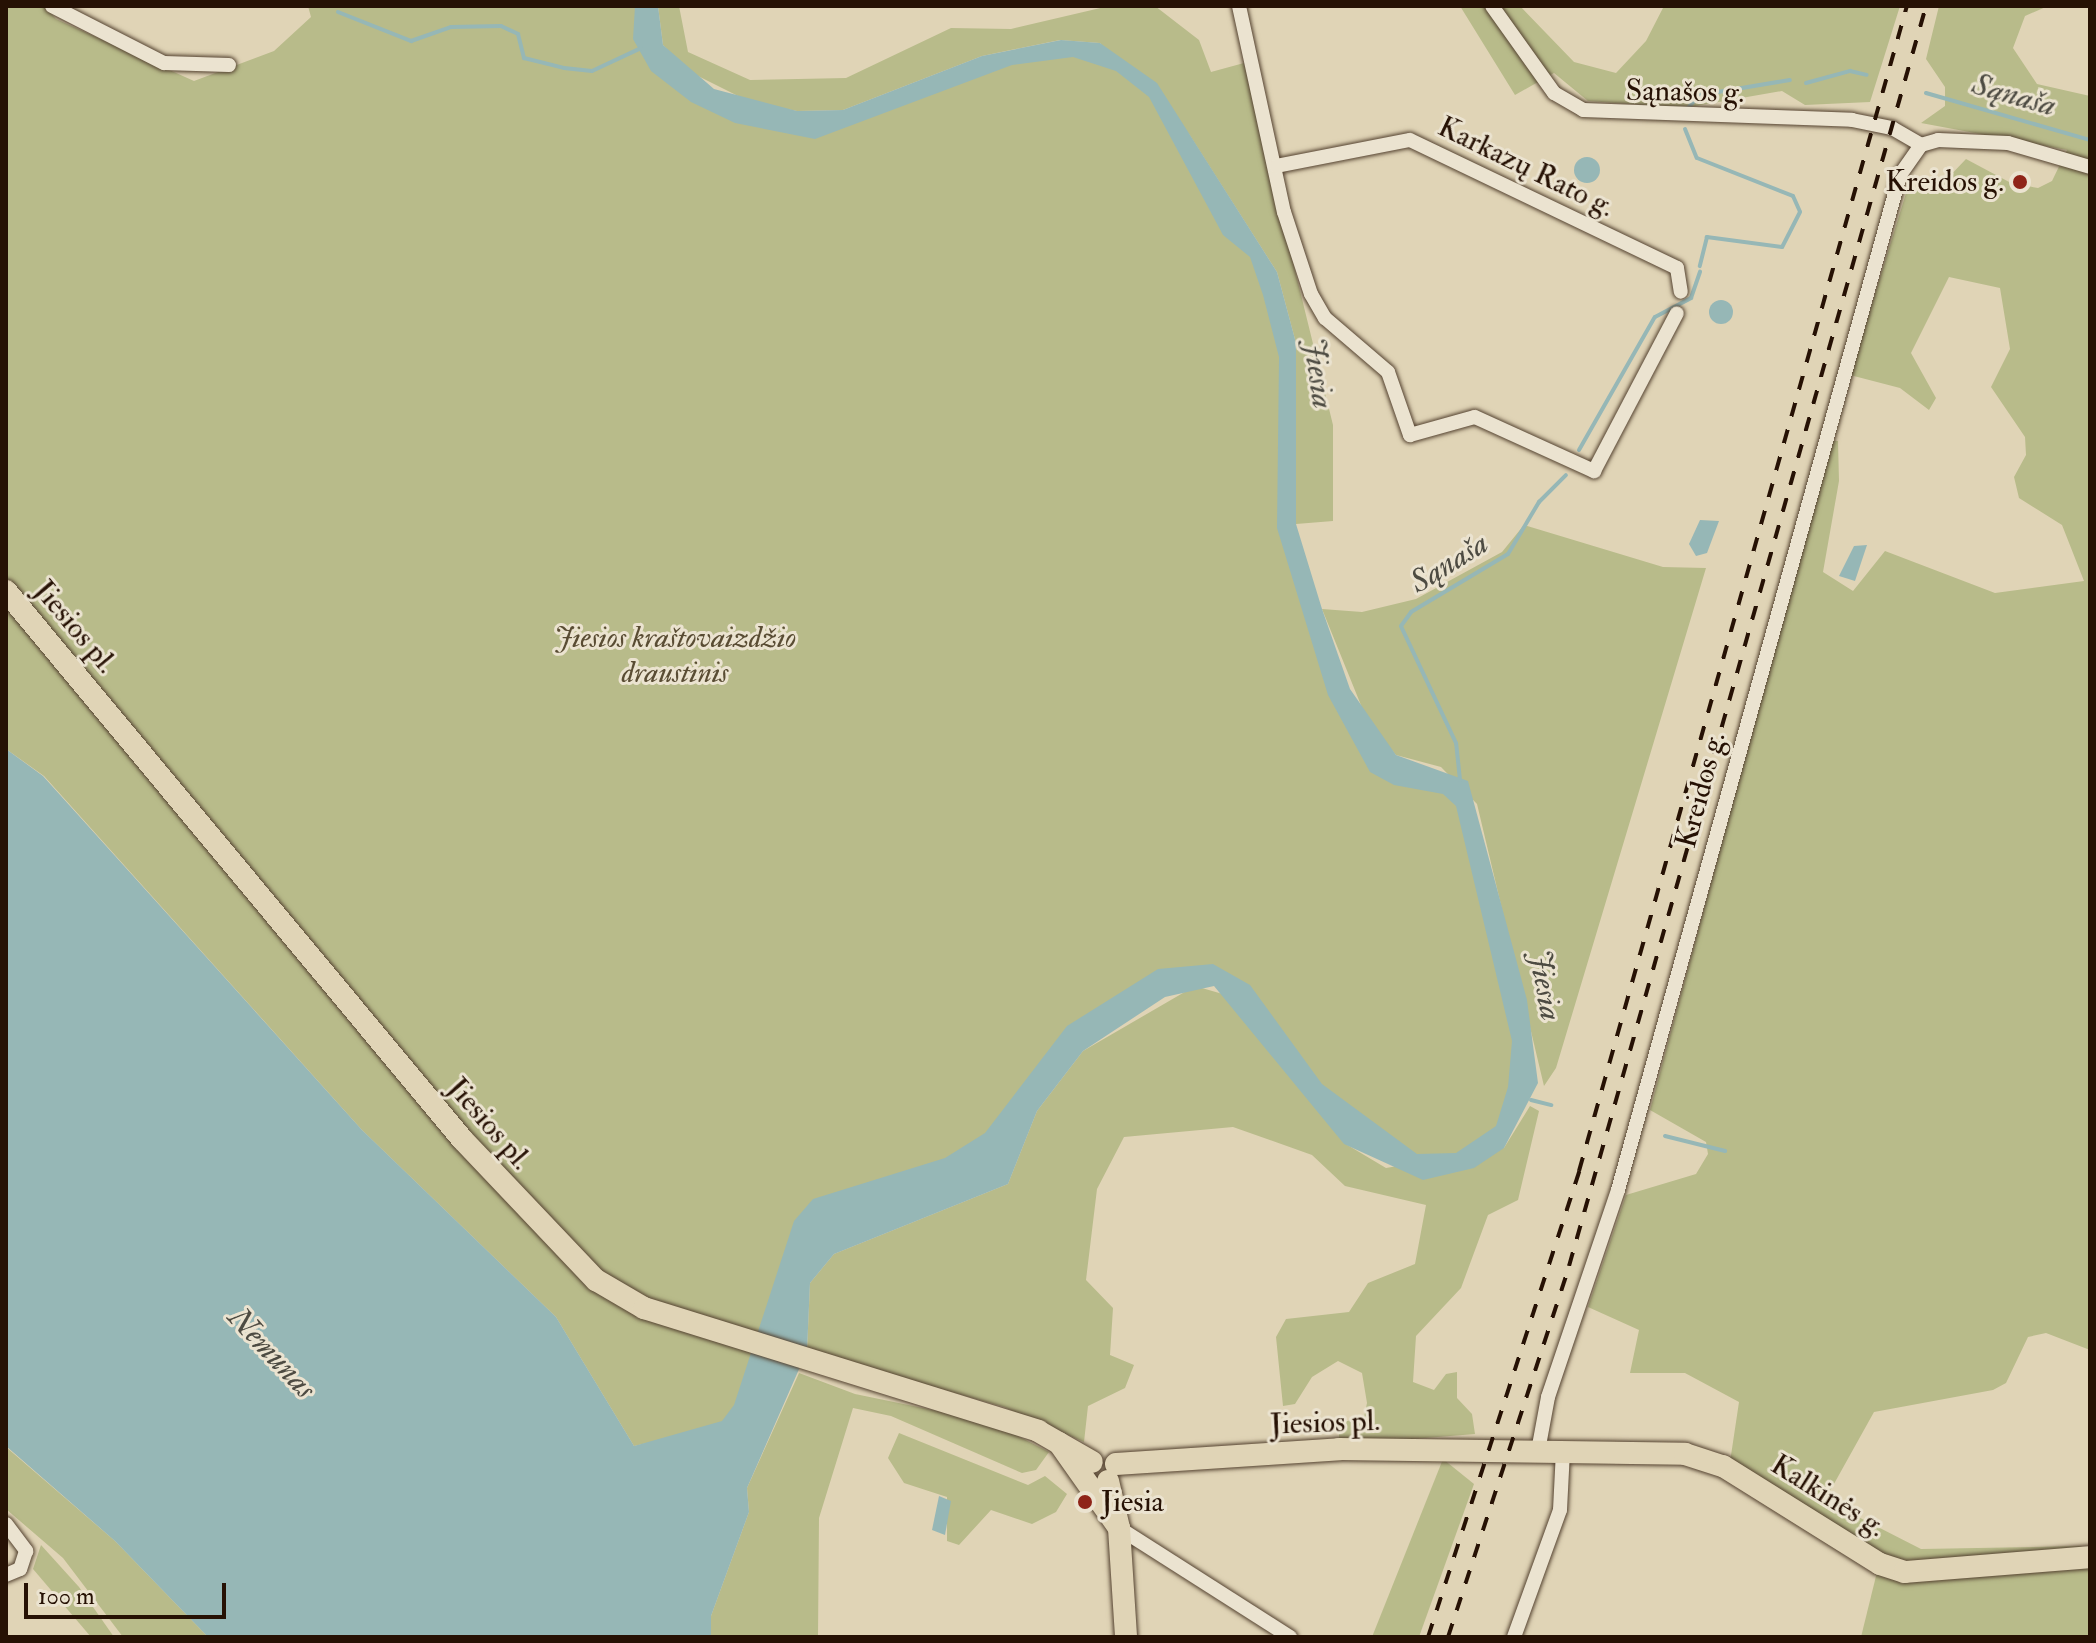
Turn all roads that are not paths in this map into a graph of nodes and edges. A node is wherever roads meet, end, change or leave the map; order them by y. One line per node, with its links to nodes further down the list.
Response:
1 (52, 6): 4 (street)
2 (1239, 6): 6 (street)
3 (1492, 6): 5 (street, Sąnašos g.)
4 (229, 65)
5 (1921, 145): 7 (street); 13 (street, Kreidos g.)
6 (1276, 166): 8 (street, Karkazų Rato g.); 9 (street)
7 (2090, 167)
8 (1681, 292)
9 (1677, 313)
10 (6, 591): 11 (main road, Jiesios pl.)
11 (1059, 1443): 14 (main road, Jiesios pl.); 16 (main road)
12 (1563, 1450): 13 (main road, Kalkinės g.); 17 (main road, Kalkinės g.); 21 (street)
13 (1538, 1451): 14 (main road, Jiesios pl.)
14 (1112, 1472): 16 (main road)
15 (6, 1524): 18 (street)
16 (1119, 1528): 19 (main road); 20 (street)
17 (2090, 1557)
18 (13, 1572)
19 (1126, 1637)
20 (1290, 1637)
21 (1514, 1637)

